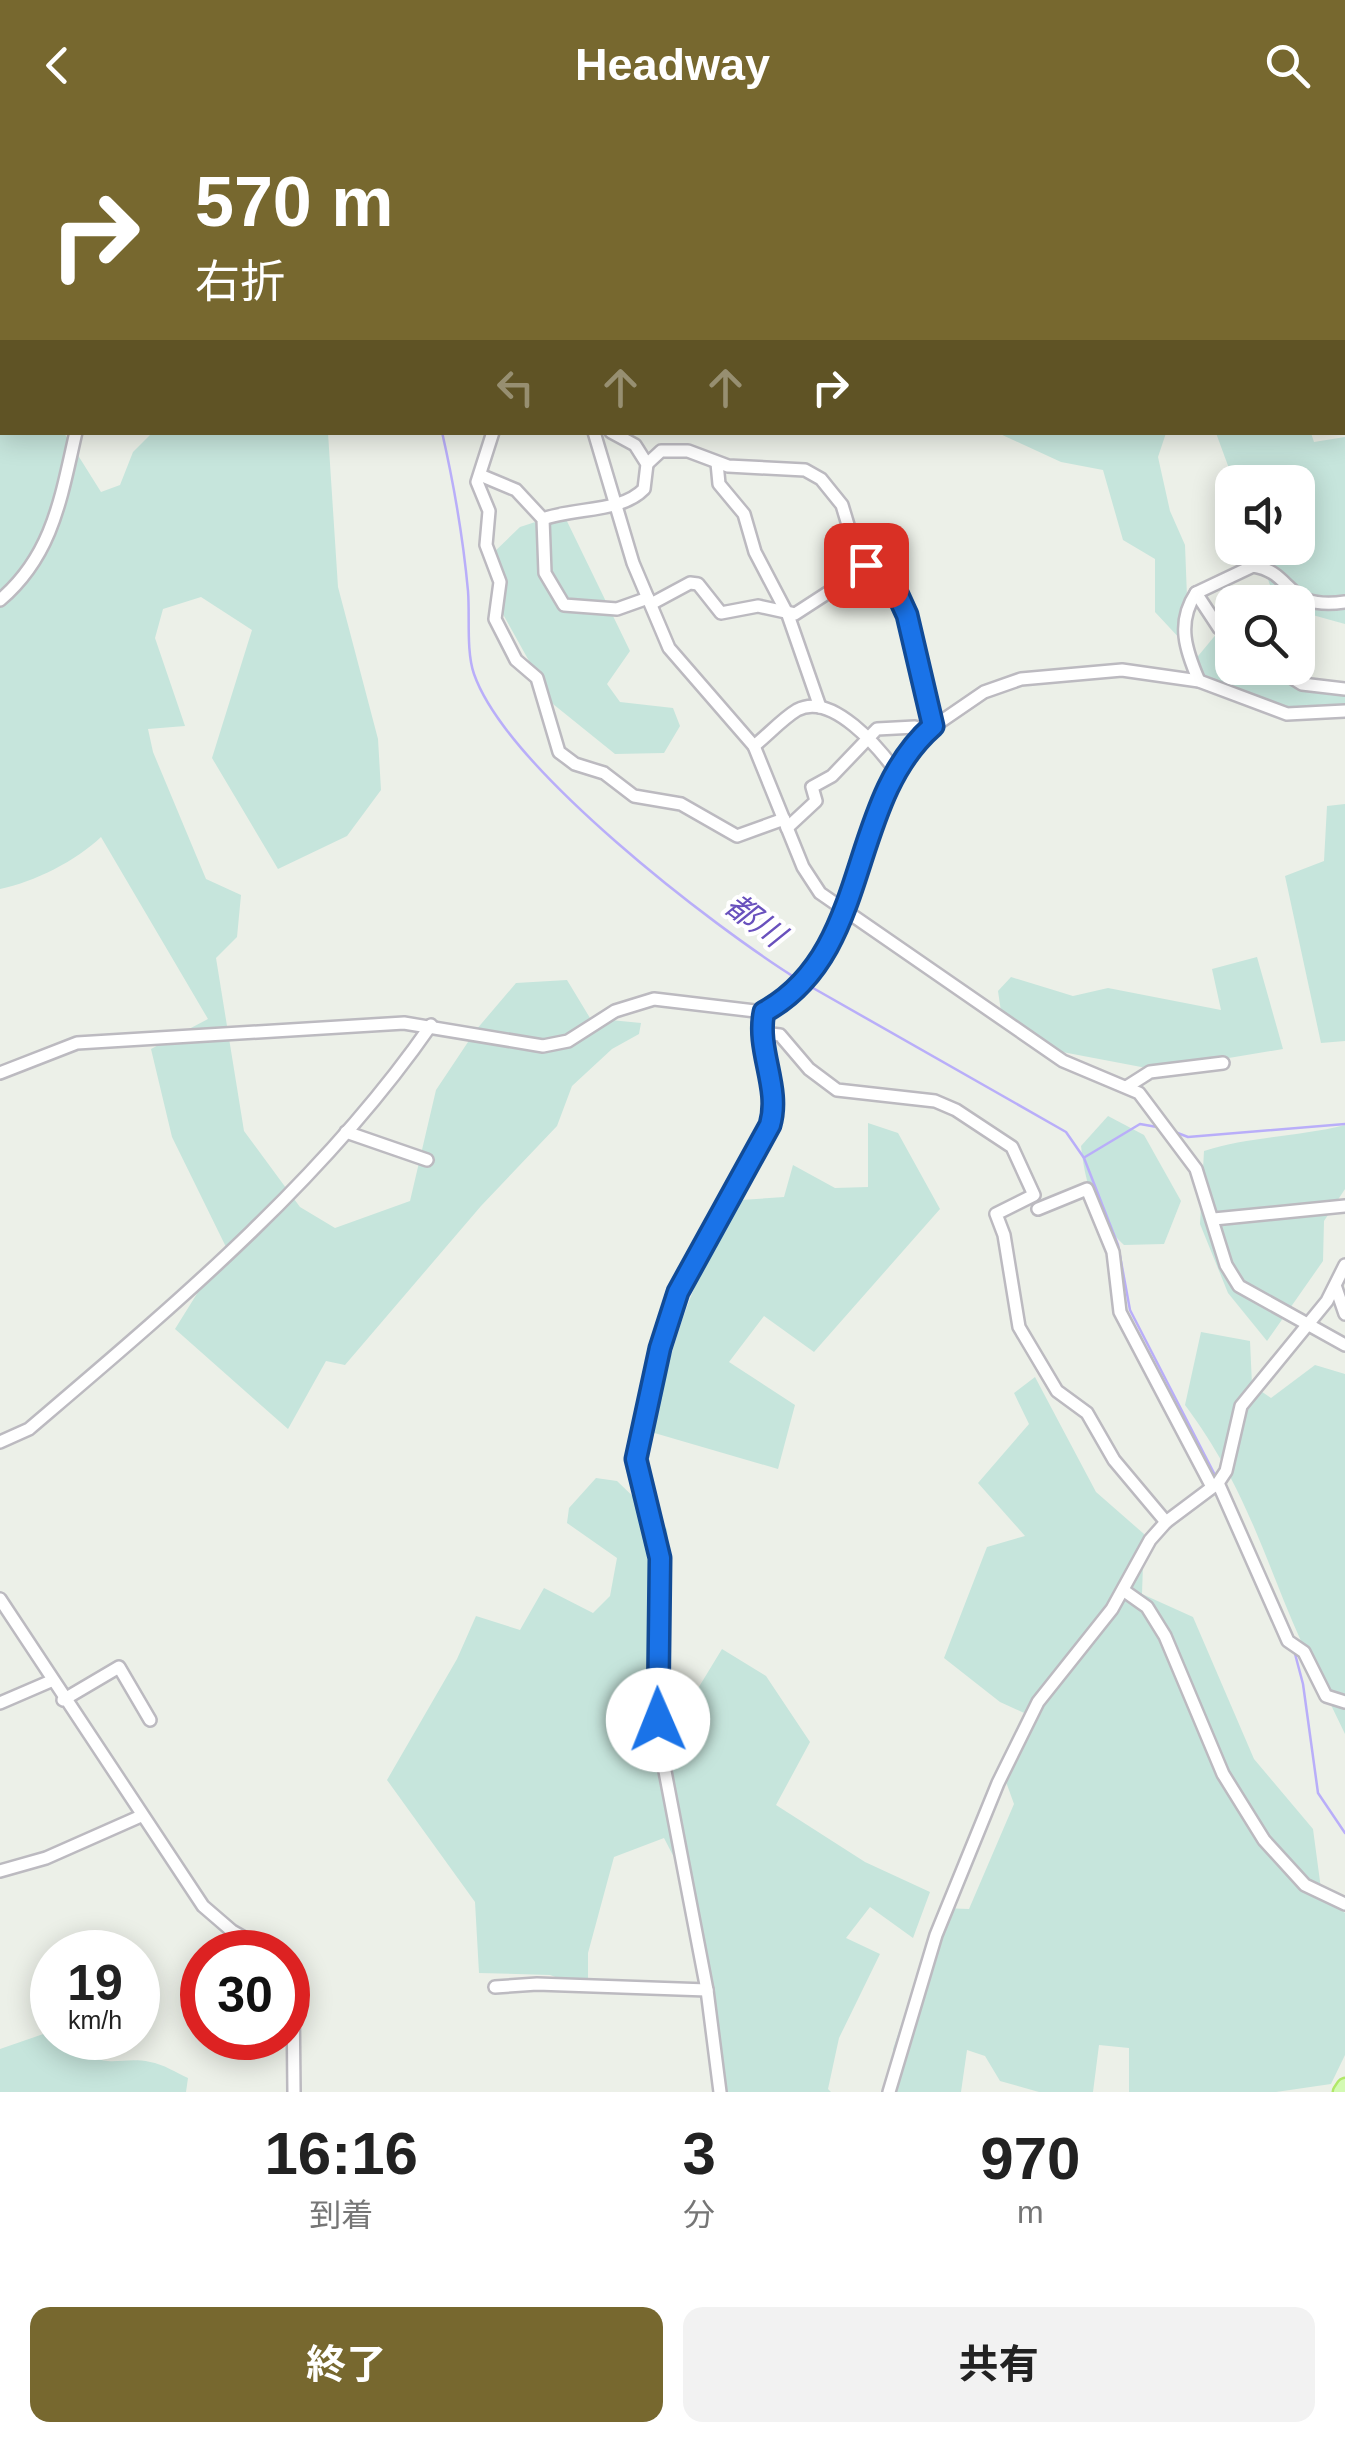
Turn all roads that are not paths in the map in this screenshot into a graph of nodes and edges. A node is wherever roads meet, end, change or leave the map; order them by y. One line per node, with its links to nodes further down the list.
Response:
1 (75, 435): 12 (street)
2 (492, 435): 7 (street)
3 (595, 435): 8 (street)
4 (617, 435): 6 (street)
5 (717, 463): 6 (street); 10 (street); 15 (street)
6 (648, 464): 8 (street)
7 (480, 475): 9 (street); 26 (street)
8 (618, 506): 9 (street); 13 (street)
9 (543, 518): 13 (street)
10 (891, 580): 15 (street); 22 (street)
11 (1196, 593): 14 (street); 16 (street); 17 (street)
12 (0, 600)
13 (649, 601): 15 (street); 24 (street)
14 (1345, 602)
15 (788, 614): 20 (street)
16 (1215, 622)
17 (1199, 681): 21 (street); 22 (street)
18 (1311, 685): 19 (street)
19 (1345, 689)
20 (820, 707): 23 (street); 24 (street)
21 (1345, 711)
22 (930, 729): 23 (street); 25 (street)
23 (870, 736): 25 (street); 26 (street)
24 (754, 746): 26 (street)
25 (897, 773): 27 (street)
26 (786, 824): 27 (street)
27 (846, 914): 28 (street); 33 (street)
28 (764, 1012): 29 (street); 30 (street)
29 (431, 1025): 32 (street); 34 (street)
30 (762, 1032): 46 (street); 59 (street)
31 (1223, 1063): 33 (street)
32 (0, 1073)
33 (1128, 1086): 38 (street)
34 (346, 1132): 35 (street); 44 (street)
35 (427, 1160)
36 (1345, 1206): 38 (street)
37 (1038, 1209): 45 (street)
38 (1214, 1219): 42 (street)
39 (1345, 1265): 40 (street)
40 (1336, 1288): 41 (street); 42 (street)
41 (1345, 1314)
42 (1308, 1326): 43 (street); 45 (street)
43 (1345, 1345)
44 (0, 1442)
45 (1215, 1485): 46 (street); 52 (street)
46 (1166, 1522): 47 (street)
47 (1123, 1590): 56 (street); 63 (street)
48 (0, 1598): 49 (street)
49 (51, 1681): 50 (street); 51 (street)
50 (64, 1700): 53 (street); 54 (street)
51 (0, 1702)
52 (1345, 1702)
53 (150, 1720)
54 (141, 1816): 55 (street); 57 (street)
55 (0, 1871)
56 (1345, 1904)
57 (231, 1930)
58 (495, 1986): 59 (street)
59 (707, 1990): 62 (street)
60 (294, 2060): 61 (street)
61 (294, 2092)
62 (720, 2092)
63 (889, 2092)

